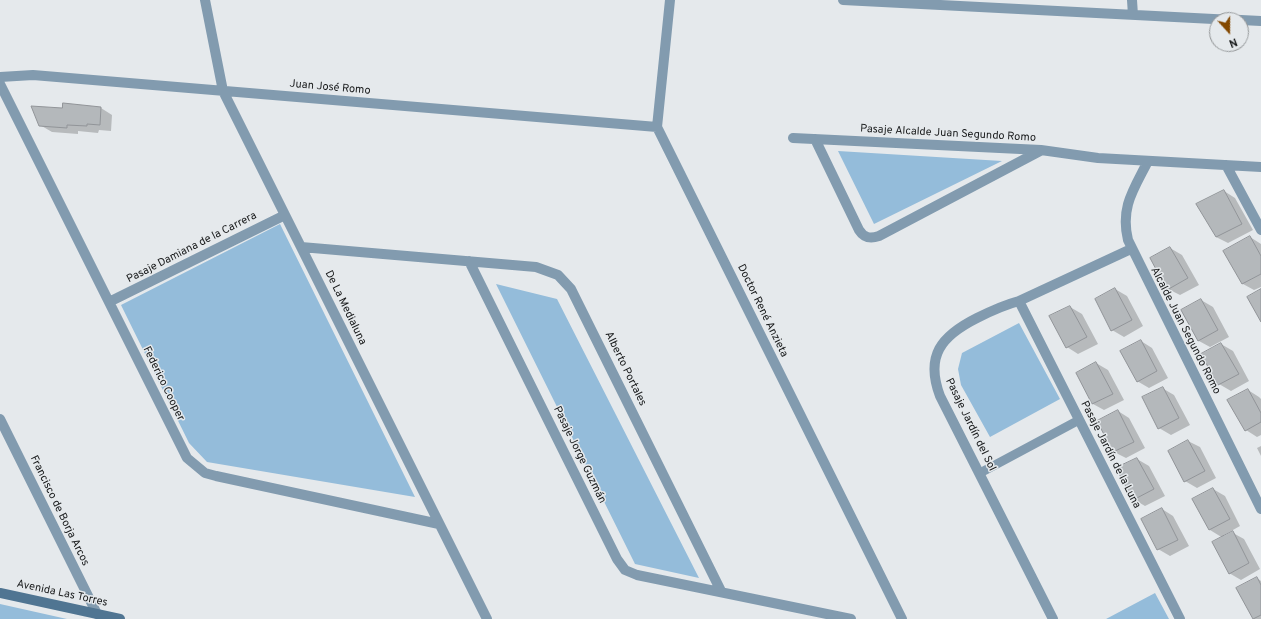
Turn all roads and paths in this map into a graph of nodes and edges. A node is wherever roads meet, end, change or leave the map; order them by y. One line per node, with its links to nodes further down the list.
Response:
1 (205, 0): 12 (street, De La Medialuna)
2 (670, 0): 13 (street)
3 (843, 0): 5 (street)
4 (1132, 0): 6 (street)
5 (976, 4): 6 (street)
6 (1134, 15): 7 (street)
7 (1209, 19)
8 (1249, 21): 9 (street)
9 (1261, 22)
10 (0, 77): 12 (street, Juan José Romo)
11 (0, 84): 26 (street, Federico Cooper)
12 (223, 91): 13 (street, Juan José Romo); 20 (street, De La Medialuna)
13 (657, 127): 38 (street, Doctor René Anzieta)
14 (793, 138): 15 (street, Pasaje Alcalde Juan Segundo Romo)
15 (815, 139): 16 (street, Pasaje Alcalde Juan Segundo Romo); 16 (street, Pasaje Alcalde Juan Segundo Romo)
16 (1041, 150): 17 (street)
17 (1148, 161): 18 (street); 23 (street, Alcalde Juan Segundo Romo)
18 (1226, 165): 19 (street); 21 (street)
19 (1261, 167)
20 (285, 215): 22 (street, De La Medialuna); 26 (street, Pasaje Damiana de la Carrera)
21 (1261, 230)
22 (301, 247): 24 (street, Alberto Portales); 31 (street, De La Medialuna)
23 (1131, 249): 25 (street, Pasaje Jardín del Sol); 30 (street, Alcalde Juan Segundo Romo)
24 (469, 261): 32 (street, Pasaje Jorge Guzmán); 32 (street, Alberto Portales)
25 (1019, 301): 28 (street, Pasaje Jardín de la Luna); 29 (street, Pasaje Jardín del Sol)
26 (109, 302): 31 (street, Federico Cooper)
27 (0, 419): 34 (street, Francisco de Borja Arcos)
28 (1079, 420): 29 (lane); 40 (street, Pasaje Jardín de la Luna)
29 (980, 473): 39 (street, Pasaje Jardín del Sol)
30 (1261, 509)
31 (439, 524): 36 (street, De La Medialuna)
32 (721, 591): 37 (street)
33 (0, 593): 34 (street, Avenida Las Torres)
34 (97, 614): 35 (street, Avenida Las Torres)
35 (120, 619)
36 (487, 619)
37 (851, 619)
38 (902, 619)
39 (1053, 619)
40 (1180, 619)

